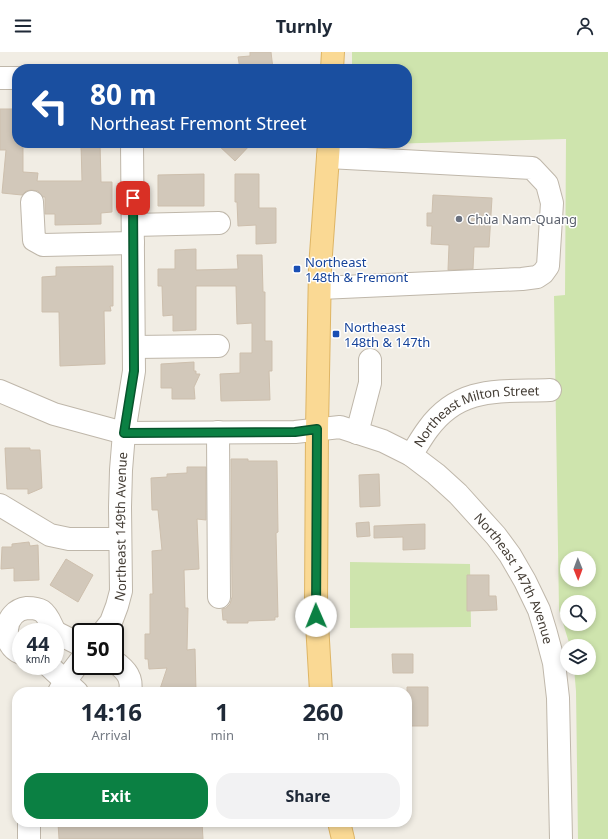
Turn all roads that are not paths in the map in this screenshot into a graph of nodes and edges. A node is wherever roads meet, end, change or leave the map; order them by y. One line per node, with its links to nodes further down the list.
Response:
1 (333, 52): 2 (main road)
2 (332, 64)
3 (0, 78): 4 (street)
4 (12, 78)
5 (132, 148): 9 (street, Northeast 149th Avenue)
6 (328, 150): 10 (main road); 10 (street)
7 (32, 202): 9 (street)
8 (220, 224): 9 (street)
9 (133, 234): 12 (street, Northeast 149th Avenue)
10 (320, 288): 16 (main road)
11 (218, 346): 12 (street)
12 (134, 347): 19 (street, Northeast 149th Avenue)
13 (370, 360): 18 (street)
14 (550, 390): 20 (street, Northeast Milton Street)
15 (0, 391): 19 (street, Northeast 147th Avenue)
16 (317, 429): 17 (street, Northeast 147th Avenue); 18 (street, Northeast 147th Avenue); 33 (main road)
17 (218, 432): 19 (street, Northeast 147th Avenue); 23 (street)
18 (357, 432): 20 (street, Northeast 147th Avenue)
19 (124, 433): 22 (street, Northeast 149th Avenue)
20 (411, 455): 38 (street, Northeast 147th Avenue)
21 (0, 505): 22 (street)
22 (120, 538): 25 (street, Northeast 149th Avenue)
23 (219, 597)
24 (50, 623): 26 (street)
25 (110, 623)
26 (12, 647)
27 (124, 669): 32 (street)
28 (56, 675): 30 (street)
29 (74, 675): 31 (street)
30 (66, 687)
31 (68, 687)
32 (132, 687)
33 (321, 687)
34 (29, 827): 36 (street)
35 (340, 827): 37 (main road)
36 (30, 839)
37 (343, 839)
38 (561, 839)

